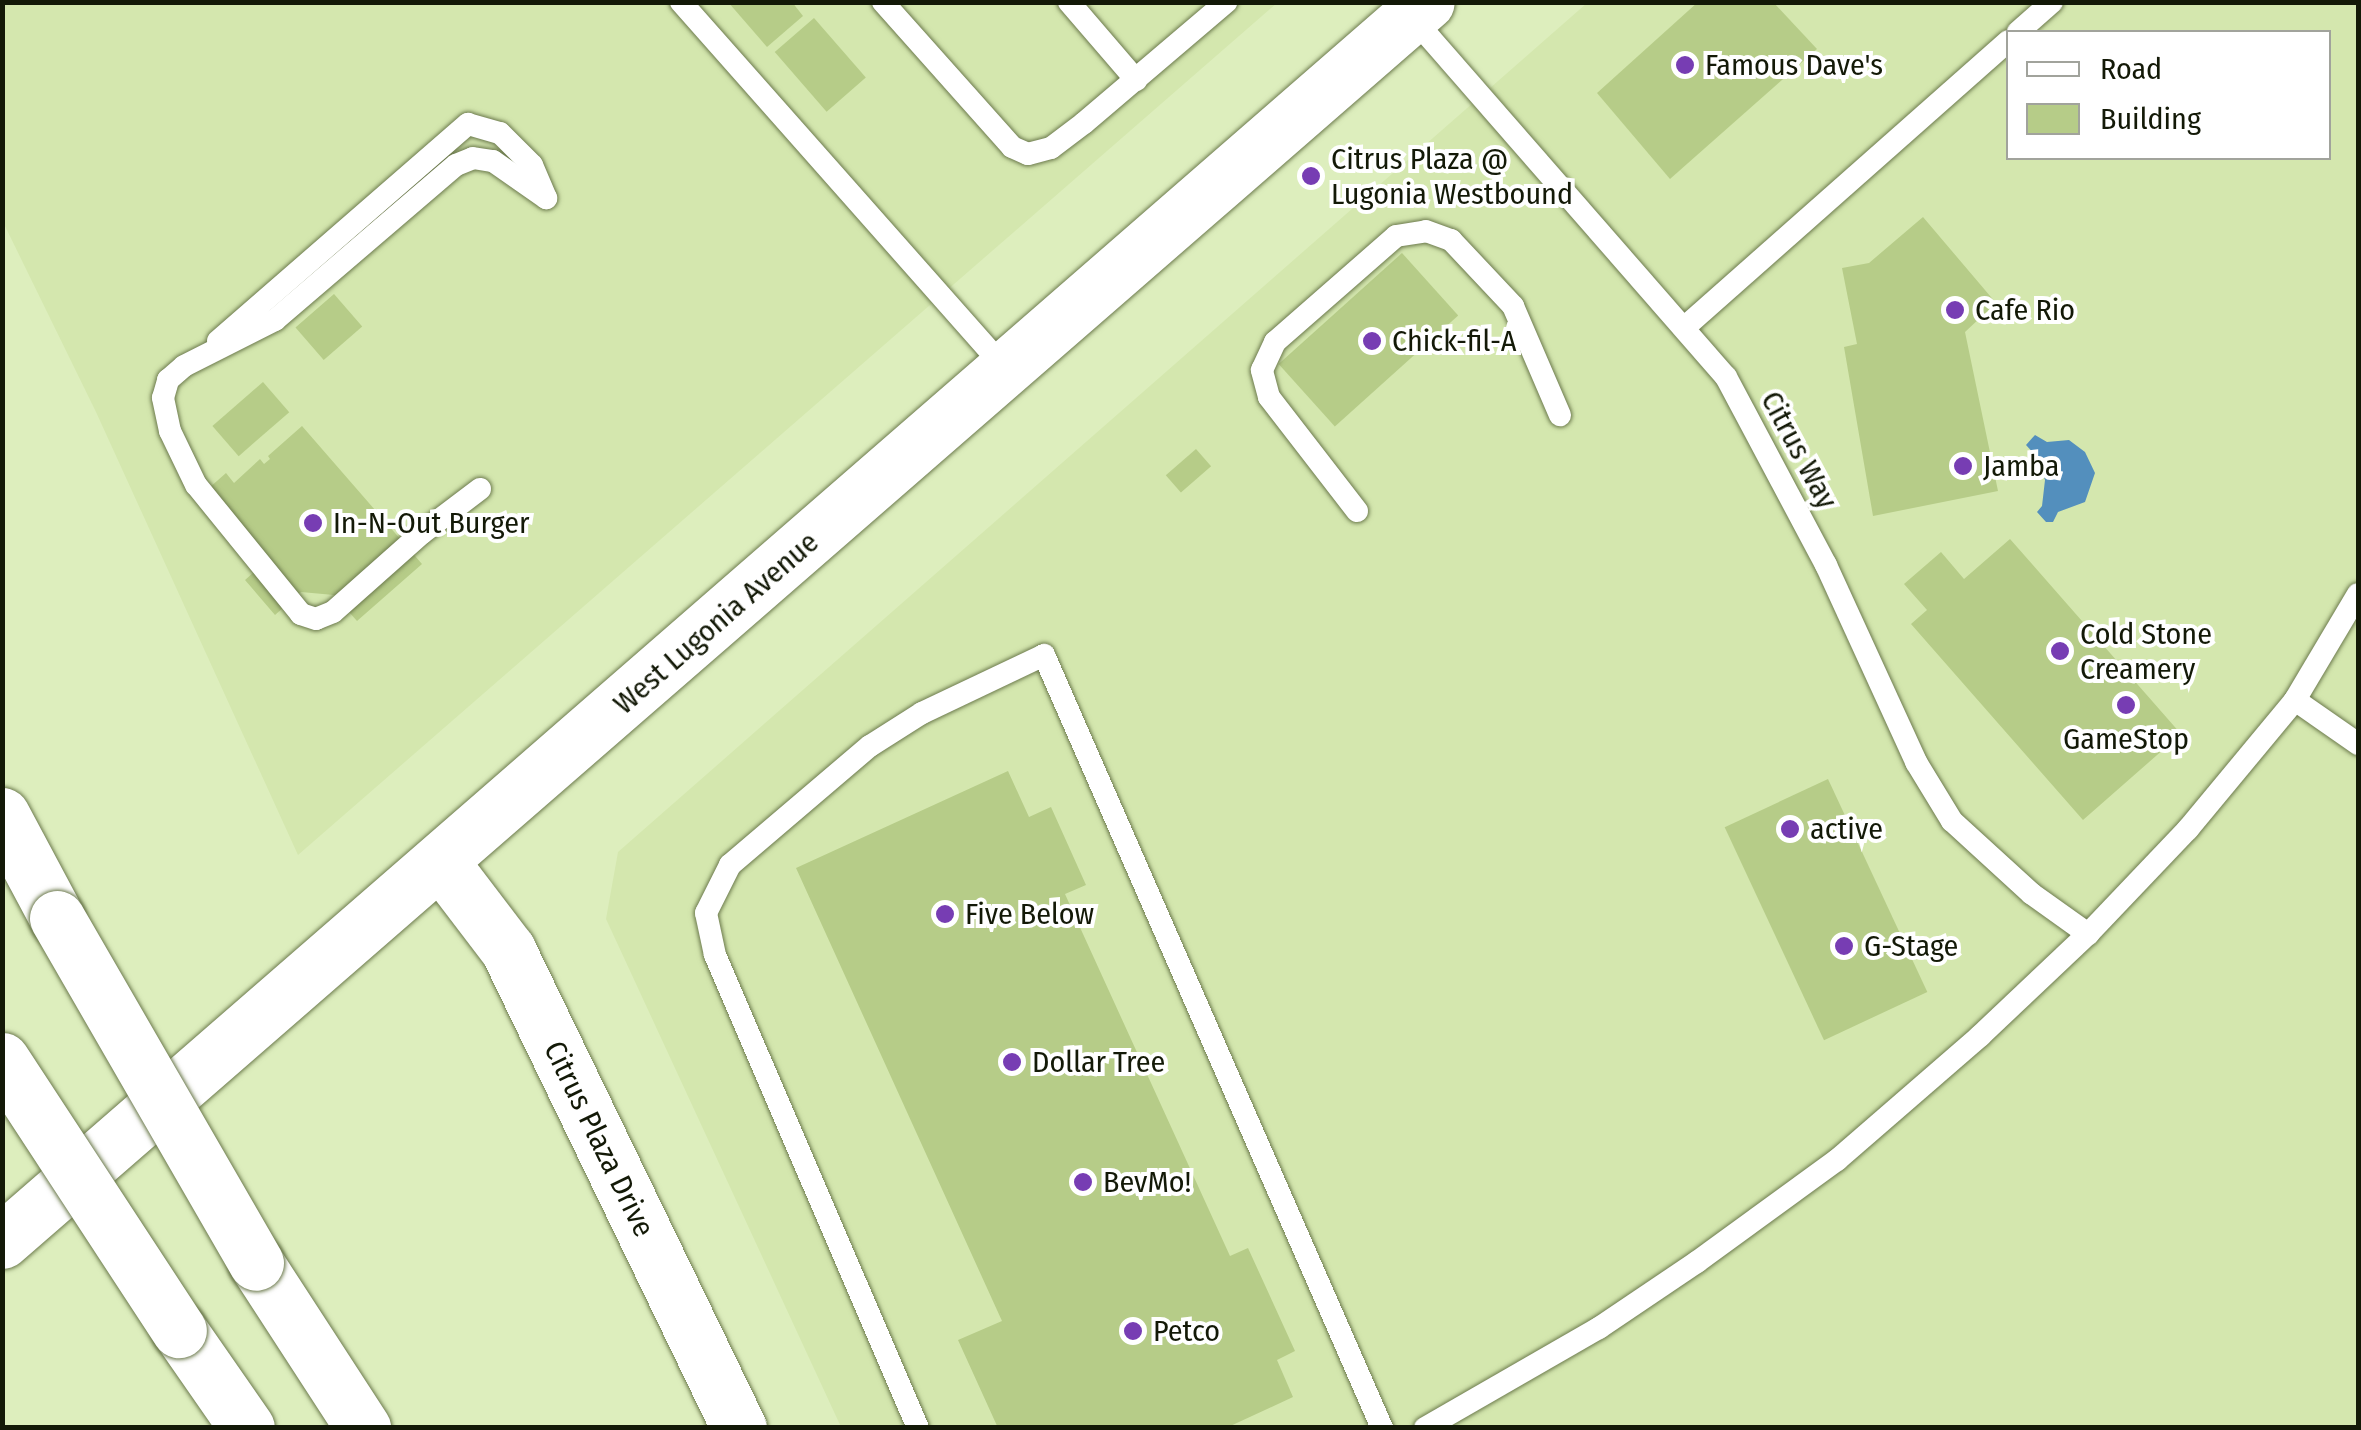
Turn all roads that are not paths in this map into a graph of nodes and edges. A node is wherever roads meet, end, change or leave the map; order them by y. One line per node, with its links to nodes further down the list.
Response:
1 (681, 2): 12 (lane)
2 (883, 2): 9 (lane)
3 (1069, 2): 9 (lane)
4 (2052, 2): 7 (lane)
5 (1221, 4): 9 (lane)
6 (1419, 9): 10 (lane, Citrus Way); 12 (main road, West Lugonia Avenue)
7 (2020, 30)
8 (2006, 43): 10 (lane)
9 (1136, 80)
10 (1685, 327): 21 (lane, Citrus Way)
11 (206, 351): 11 (lane); 14 (lane)
12 (1007, 370): 20 (main road, West Lugonia Avenue)
13 (1560, 415): 15 (lane)
14 (480, 489)
15 (1357, 511)
16 (2358, 594): 17 (lane)
17 (2295, 700): 18 (lane); 21 (lane)
18 (2358, 744)
19 (2, 814): 25 (main road, bridge)
20 (441, 862): 23 (main road, West Lugonia Avenue); 26 (main road, Citrus Plaza Drive)
21 (2088, 934): 29 (lane)
22 (2, 1060): 24 (main road, bridge)
23 (2, 1241)
24 (247, 1428)
25 (363, 1428)
26 (738, 1428)
27 (918, 1428): 28 (lane)
28 (1382, 1428)
29 (1426, 1428)

